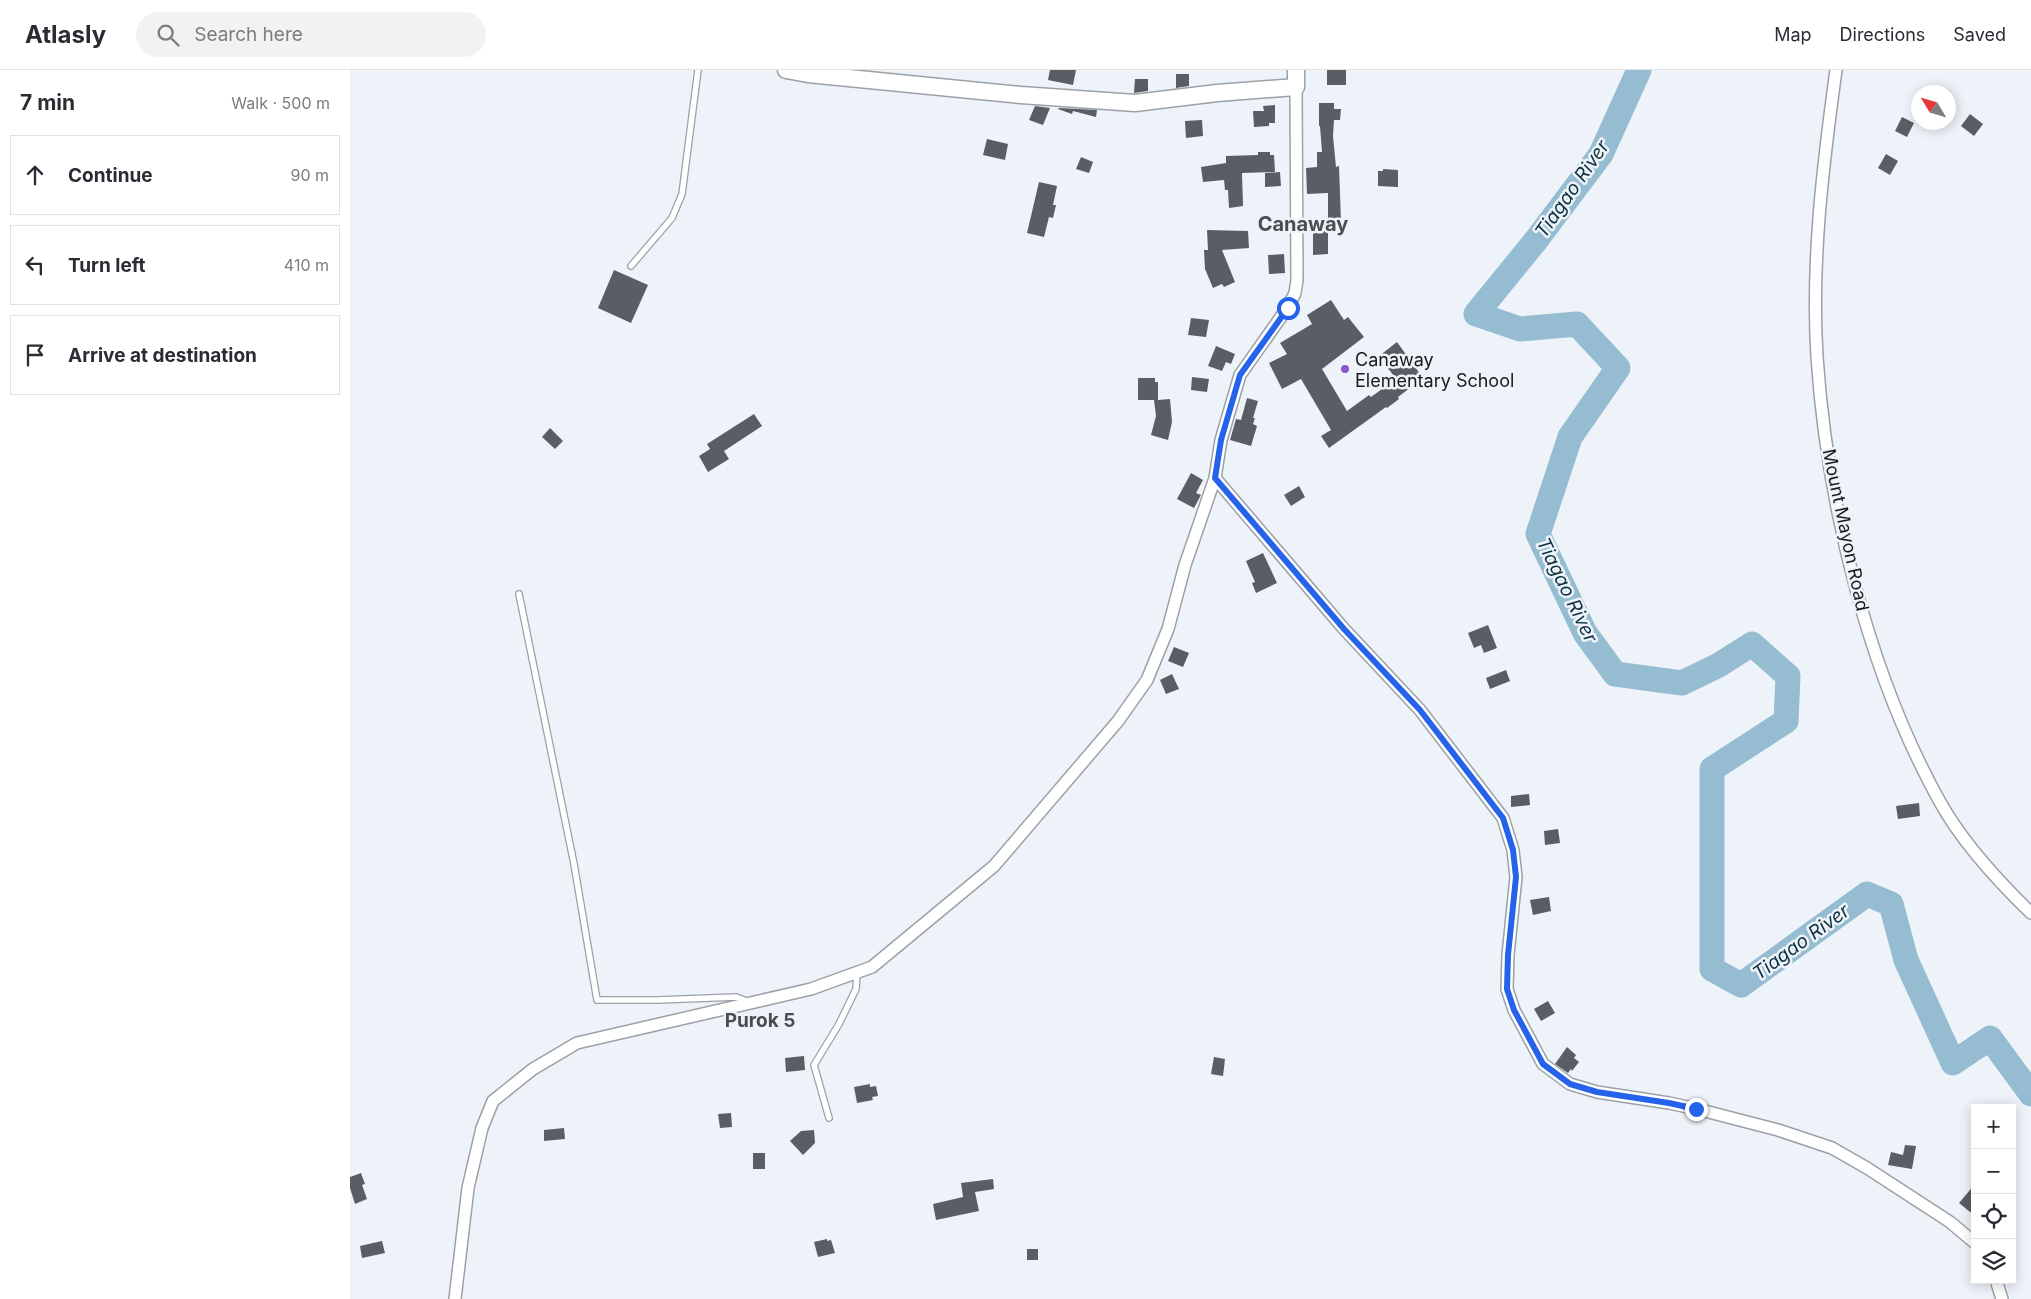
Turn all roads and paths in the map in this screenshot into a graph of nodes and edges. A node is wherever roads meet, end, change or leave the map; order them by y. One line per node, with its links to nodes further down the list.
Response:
1 (698, 70): 6 (lane)
2 (786, 70): 5 (street)
3 (1296, 70): 5 (street)
4 (1836, 70): 9 (street, Mount Mayon Road)
5 (1296, 87): 7 (street)
6 (631, 266)
7 (1215, 478): 10 (street); 13 (street)
8 (519, 594): 11 (lane)
9 (2031, 913)
10 (858, 972): 11 (street); 12 (lane)
11 (753, 1003): 15 (street)
12 (829, 1118)
13 (1971, 1240)
14 (1997, 1284): 16 (street)
15 (455, 1299)
16 (2002, 1299)

